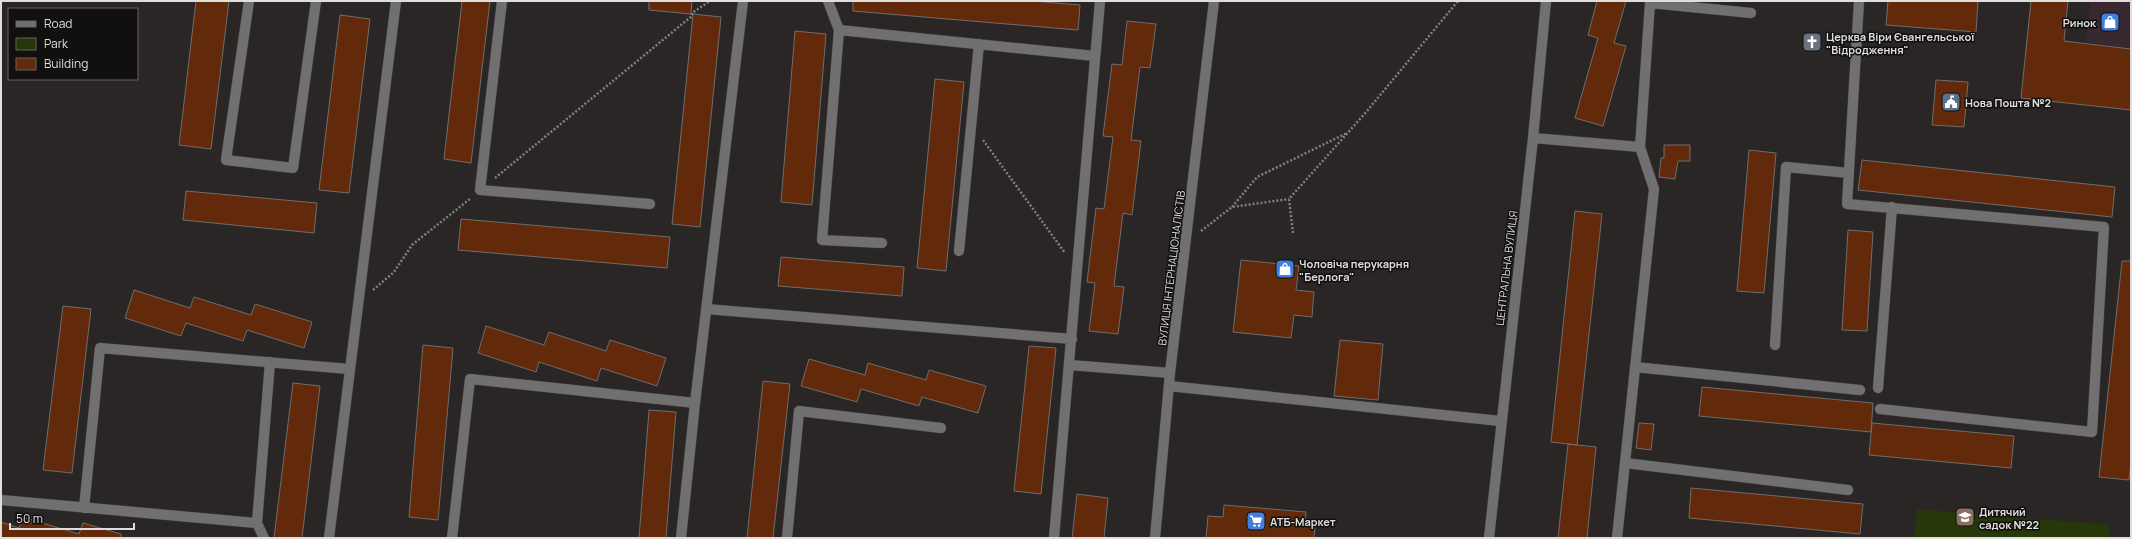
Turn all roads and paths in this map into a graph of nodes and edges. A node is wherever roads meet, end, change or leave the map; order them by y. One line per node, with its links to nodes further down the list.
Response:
1 (249, 1): 2 (street)
2 (316, 1)
3 (396, 1): 32 (street)
4 (502, 1): 22 (street)
5 (710, 1): 22 (path)
6 (743, 1): 33 (street)
7 (828, 1): 14 (street)
8 (1100, 1): 16 (street)
9 (1214, 1): 29 (street, ВУЛИЦЯ ІНТЕРНАЦІОНАЛІСТІВ)
10 (1458, 1): 18 (path)
11 (1546, 1): 19 (street, ЦЕНТРАЛЬНА ВУЛИЦЯ)
12 (1859, 1): 21 (street)
13 (1751, 14): 20 (street)
14 (838, 30): 15 (street); 28 (street)
15 (979, 44): 16 (street); 17 (street)
16 (1094, 56): 31 (street)
17 (971, 124): 30 (street); 31 (path)
18 (1349, 132): 23 (path); 25 (path)
19 (1533, 138): 20 (street); 46 (street, ЦЕНТРАЛЬНА ВУЛИЦЯ)
20 (1640, 147): 38 (street)
21 (1849, 173): 26 (street); 35 (street)
22 (480, 190): 24 (street); 32 (path)
23 (1289, 199): 25 (path); 27 (path)
24 (650, 204)
25 (1232, 207): 29 (path)
26 (1892, 208): 42 (street); 45 (street)
27 (1293, 233)
28 (882, 243)
29 (1186, 243): 40 (street, ВУЛИЦЯ ІНТЕРНАЦІОНАЛІСТІВ)
30 (959, 251)
31 (1078, 270): 34 (street)
32 (357, 304): 39 (street)
33 (706, 310): 34 (street); 44 (street)
34 (1072, 339): 37 (street)
35 (1776, 345)
36 (270, 362): 39 (street); 51 (street); 52 (street)
37 (1070, 365): 40 (street); 58 (street)
38 (1635, 367): 43 (street); 48 (street)
39 (349, 369): 54 (street)
40 (1170, 373): 41 (street, ВУЛИЦЯ ІНТЕРНАЦІОНАЛІСТІВ)
41 (1169, 386): 46 (street); 59 (street, ВУЛИЦЯ ІНТЕРНАЦІОНАЛІСТІВ)
42 (1878, 388)
43 (1860, 390)
44 (695, 403): 55 (street); 56 (street)
45 (1880, 409)
46 (1500, 421): 60 (street, ЦЕНТРАЛЬНА ВУЛИЦЯ)
47 (941, 428): 57 (street)
48 (1625, 463): 49 (street); 61 (street)
49 (1848, 490)
50 (1, 500): 51 (street)
51 (84, 508): 52 (street)
52 (257, 523): 53 (street)
53 (264, 538)
54 (329, 538)
55 (452, 538)
56 (681, 538)
57 (787, 538)
58 (1054, 538)
59 (1155, 538)
60 (1489, 538)
61 (1617, 538)

